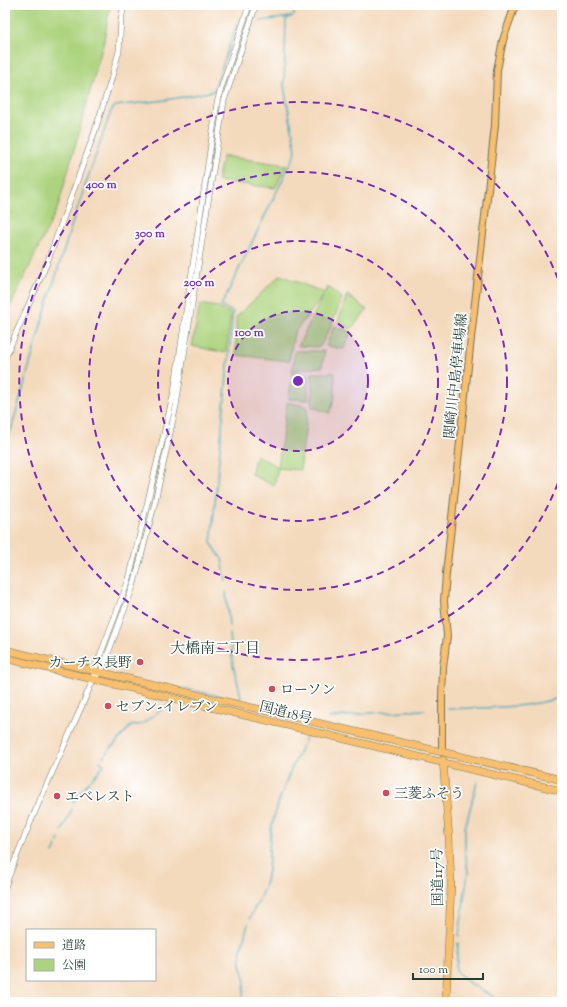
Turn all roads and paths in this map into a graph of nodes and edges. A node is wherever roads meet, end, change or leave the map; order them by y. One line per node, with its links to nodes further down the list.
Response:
1 (124, 5): 5 (street)
2 (249, 5): 8 (street)
3 (256, 5): 8 (street)
4 (515, 5): 10 (main road, 関崎川中島停車場線)
5 (5, 358)
6 (5, 650): 8 (highway, 国道18号)
7 (5, 658): 9 (highway, 国道18号)
8 (98, 671): 9 (street); 10 (highway, 国道18号)
9 (93, 680): 11 (highway, 国道18号); 14 (street)
10 (442, 752): 11 (highway, 国道117号); 12 (highway, 国道18号)
11 (443, 763): 13 (highway, 国道18号); 15 (highway, 国道117号)
12 (562, 780)
13 (562, 791)
14 (5, 887)
15 (446, 1002)

